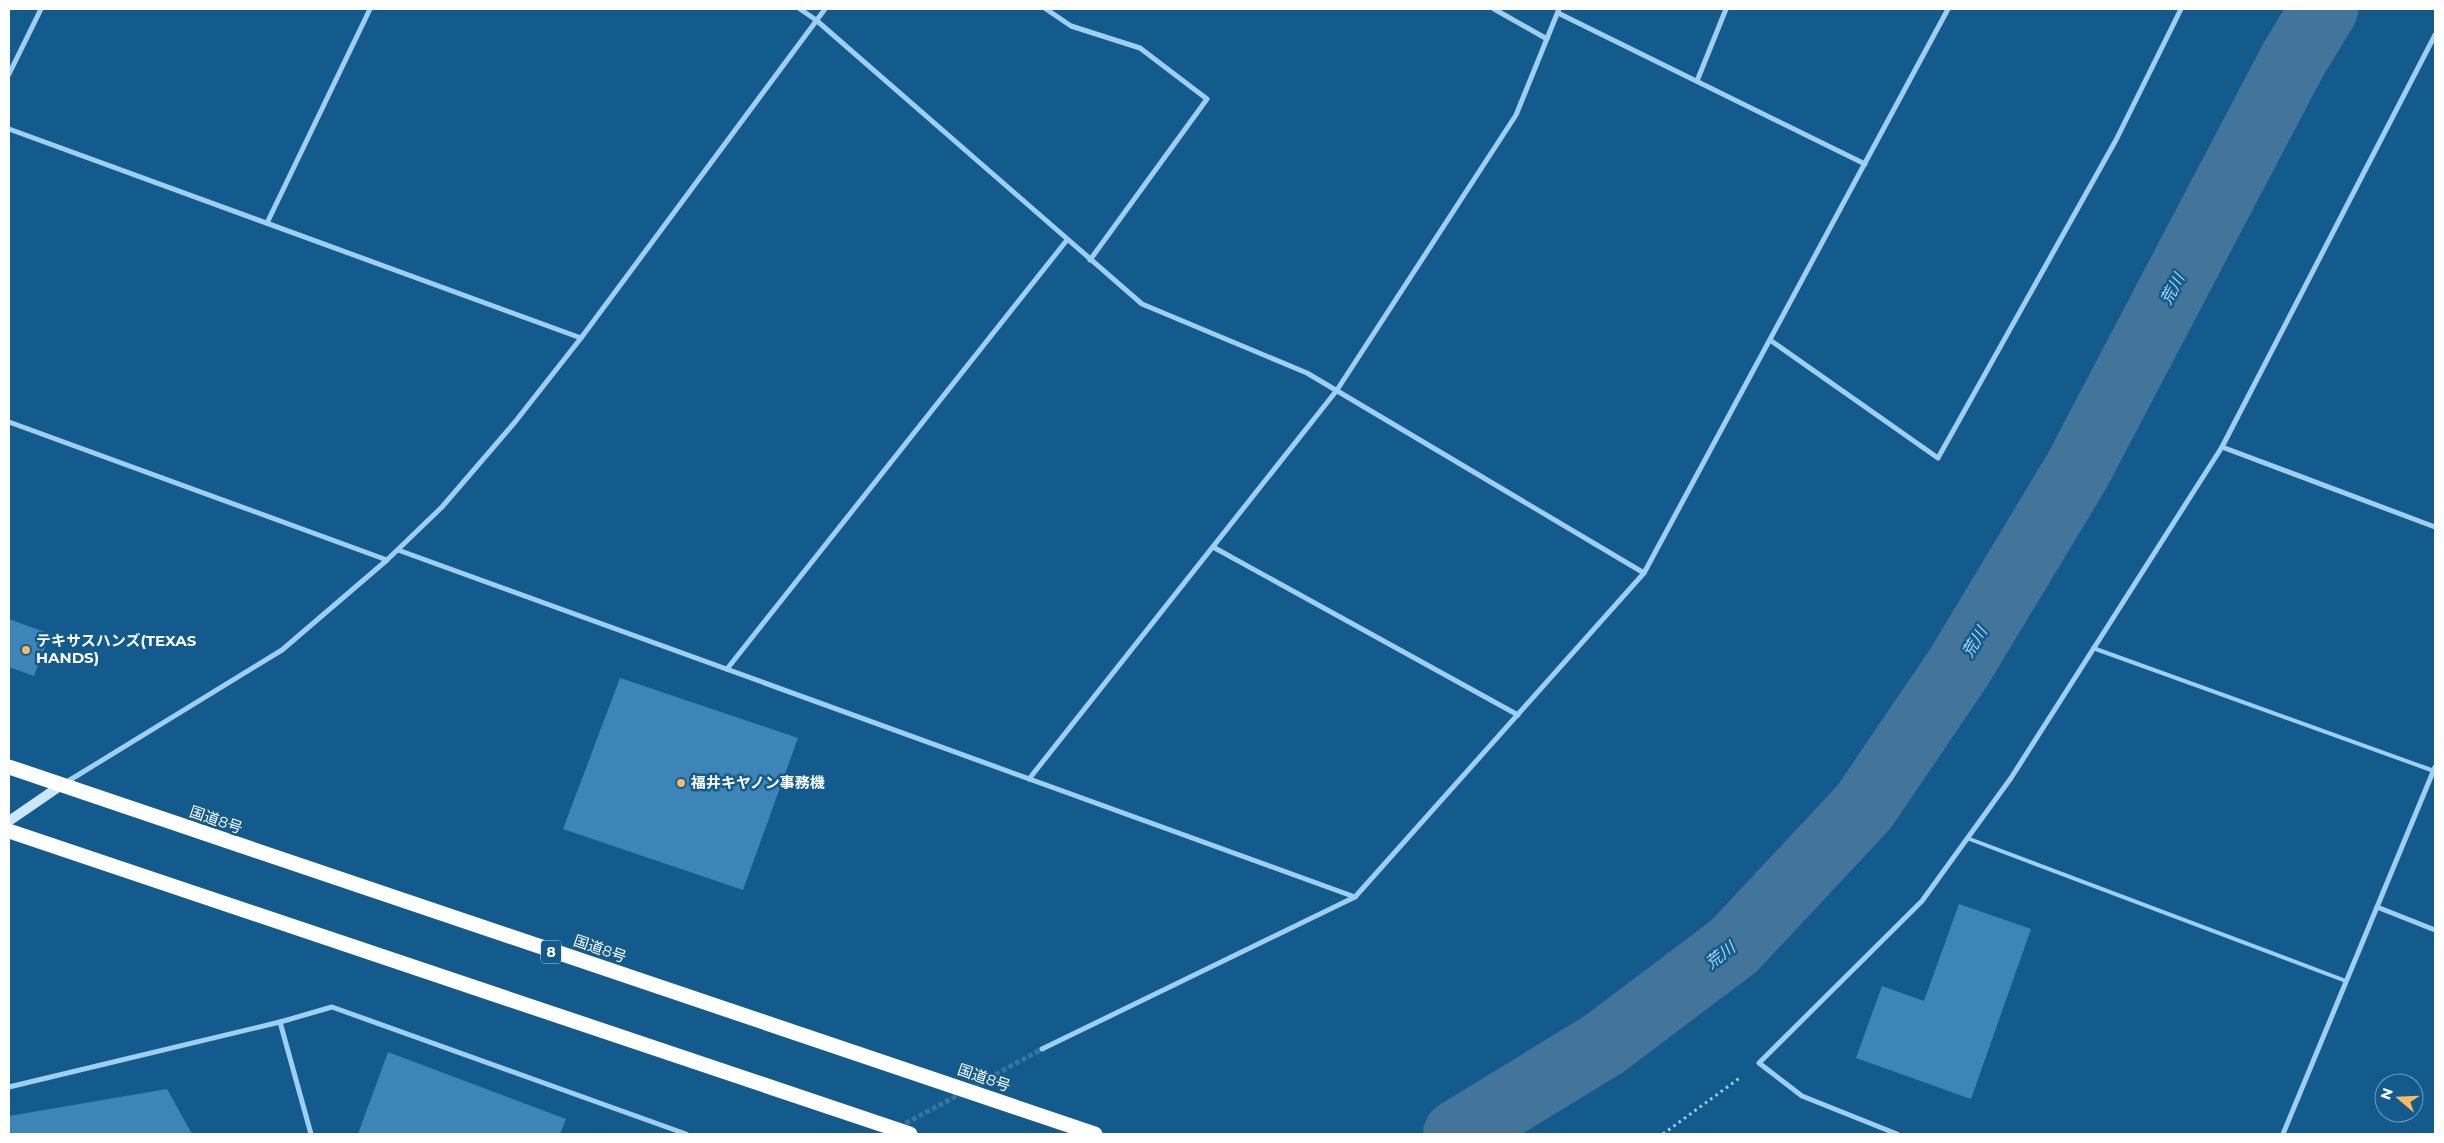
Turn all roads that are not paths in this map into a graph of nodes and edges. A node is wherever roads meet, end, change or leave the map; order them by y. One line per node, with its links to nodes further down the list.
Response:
1 (41, 9): 14 (street)
2 (370, 9): 18 (street)
3 (800, 9): 11 (street)
4 (825, 9): 11 (street)
5 (1046, 9): 20 (street)
6 (1494, 9): 13 (street)
7 (1726, 9): 15 (street)
8 (1948, 9): 17 (street)
9 (2181, 9): 22 (street)
10 (1559, 11): 13 (street); 15 (street)
11 (816, 20): 19 (street); 21 (street)
12 (2435, 35): 25 (street)
13 (1547, 39): 23 (street)
14 (9, 74)
15 (1697, 81): 17 (street)
16 (9, 129): 18 (street)
17 (1865, 164): 22 (street)
18 (267, 223): 21 (street)
19 (1067, 240): 20 (street); 32 (street)
20 (1090, 260): 23 (street)
21 (581, 338): 28 (street)
22 (1770, 340): 30 (street)
23 (1336, 390): 27 (street); 30 (street)
24 (9, 422): 29 (street)
25 (2222, 447): 26 (street); 31 (street)
26 (2435, 527)
27 (1213, 547): 33 (street); 36 (street)
28 (398, 550): 29 (street); 32 (street)
29 (387, 560): 37 (street)
30 (1644, 573): 33 (street)
31 (2093, 648): 35 (lane); 40 (street)
32 (727, 669): 36 (street)
33 (1518, 715): 41 (street)
34 (9, 768): 37 (highway, 国道8号 / 8)
35 (2434, 769): 42 (street)
36 (1029, 779): 41 (street)
37 (60, 786): 38 (street); 51 (highway, 国道8号 / 8)
38 (9, 821)
39 (9, 831): 50 (highway)
40 (1967, 838): 44 (lane); 52 (street)
41 (1355, 897): 46 (street)
42 (2377, 907): 43 (street); 44 (street)
43 (2435, 930)
44 (2346, 981): 53 (street)
45 (280, 1022): 47 (street); 48 (street); 49 (street)
46 (1042, 1050)
47 (9, 1087)
48 (311, 1134)
49 (686, 1134)
50 (910, 1134)
51 (1095, 1134)
52 (1897, 1134)
53 (2283, 1134)

